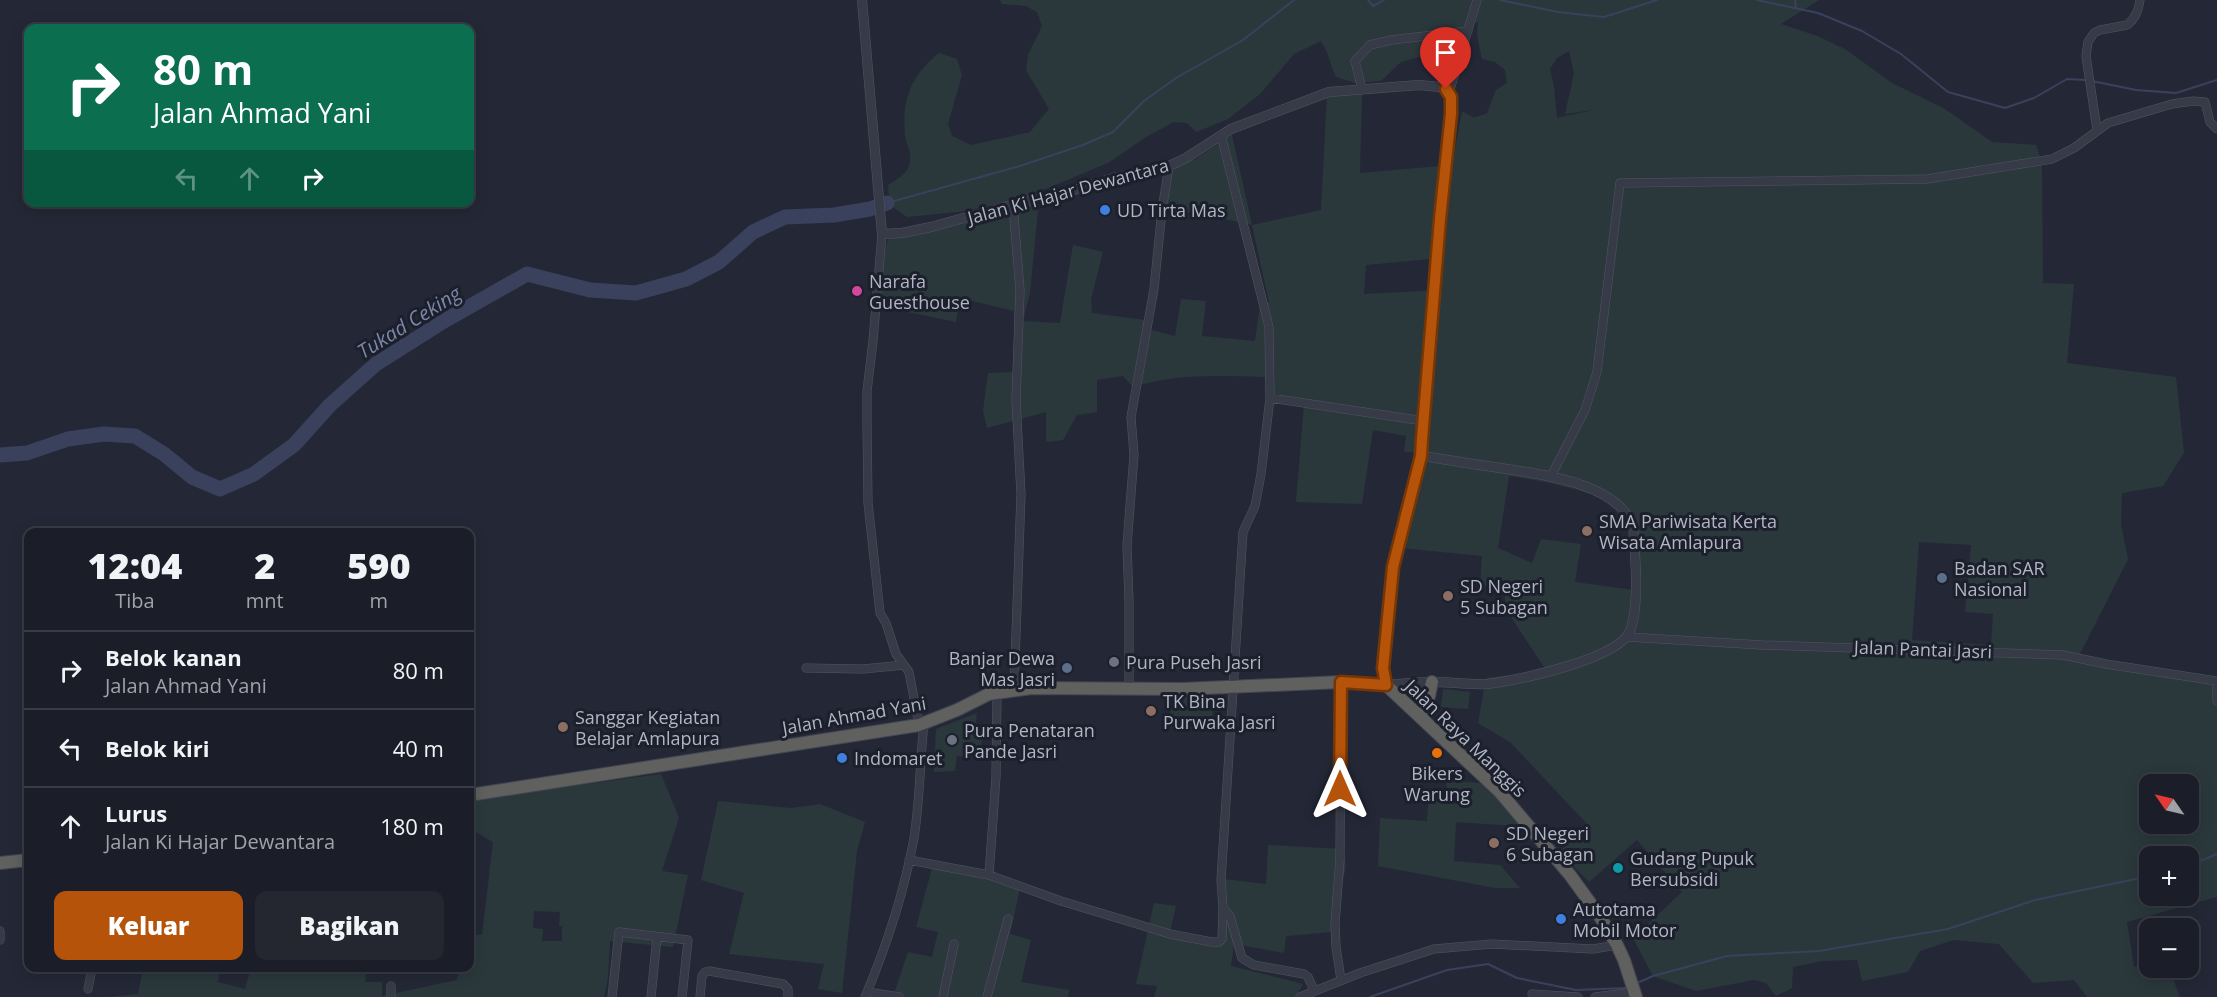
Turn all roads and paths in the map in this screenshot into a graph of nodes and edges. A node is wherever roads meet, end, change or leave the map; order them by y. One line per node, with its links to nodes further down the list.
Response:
1 (862, 0): 12 (street)
2 (1478, 0): 4 (street)
3 (2140, 0): 8 (street)
4 (1468, 31): 5 (street); 6 (street)
5 (1362, 89): 6 (street, Jalan Ki Hajar Dewantara); 9 (street, Jalan Ki Hajar Dewantara)
6 (1449, 93): 14 (street)
7 (2217, 129): 8 (street)
8 (2097, 130): 16 (street)
9 (1221, 135): 10 (street, Jalan Ki Hajar Dewantara); 13 (street)
10 (1169, 166): 11 (street, Jalan Ki Hajar Dewantara); 25 (street)
11 (1013, 205): 12 (street, Jalan Ki Hajar Dewantara); 26 (street)
12 (882, 234): 18 (street)
13 (1270, 398): 14 (street); 24 (street)
14 (1424, 421): 15 (street)
15 (1421, 456): 16 (street); 23 (street)
16 (1551, 476): 17 (street)
17 (1627, 637): 20 (street, Jalan Pantai Jasri); 22 (street)
18 (904, 665): 19 (street); 30 (street)
19 (806, 668)
20 (2217, 681): 28 (street)
21 (1341, 682): 23 (highway, Jalan Ahmad Yani); 24 (highway, Jalan Ahmad Yani); 44 (street)
22 (1432, 682): 23 (street); 29 (highway)
23 (1386, 685): 29 (highway, Jalan Raya Manggis)
24 (1232, 686): 25 (highway, Jalan Ahmad Yani); 36 (street)
25 (1129, 689): 26 (highway, Jalan Ahmad Yani)
26 (1014, 690): 27 (highway, Jalan Ahmad Yani)
27 (997, 692): 30 (highway, Jalan Ahmad Yani); 35 (street)
28 (2217, 701)
29 (1424, 719): 42 (highway, Jalan Raya Manggis)
30 (921, 724): 31 (highway, Jalan Ahmad Yani); 33 (street)
31 (474, 794)
32 (24, 860): 34 (highway)
33 (909, 860): 35 (street); 49 (street)
34 (0, 863)
35 (988, 874): 36 (street)
36 (1223, 908): 47 (street)
37 (1008, 919): 59 (street)
38 (0, 931): 40 (street)
39 (657, 937): 52 (street); 53 (street); 54 (street)
40 (0, 940)
41 (954, 945): 58 (street)
42 (1617, 945): 44 (street); 48 (highway, Jalan Raya Manggis)
43 (91, 972): 46 (street)
44 (1341, 980): 47 (street)
45 (392, 986): 51 (street)
46 (88, 989)
47 (1314, 990): 60 (street)
48 (1634, 992): 62 (street)
49 (867, 994): 57 (street)
50 (1532, 994): 61 (street)
51 (392, 997)
52 (612, 997)
53 (651, 997)
54 (682, 997)
55 (700, 997): 56 (street)
56 (788, 997)
57 (899, 997)
58 (943, 997)
59 (987, 997)
60 (1300, 997)
61 (1578, 997)
62 (1595, 997)

